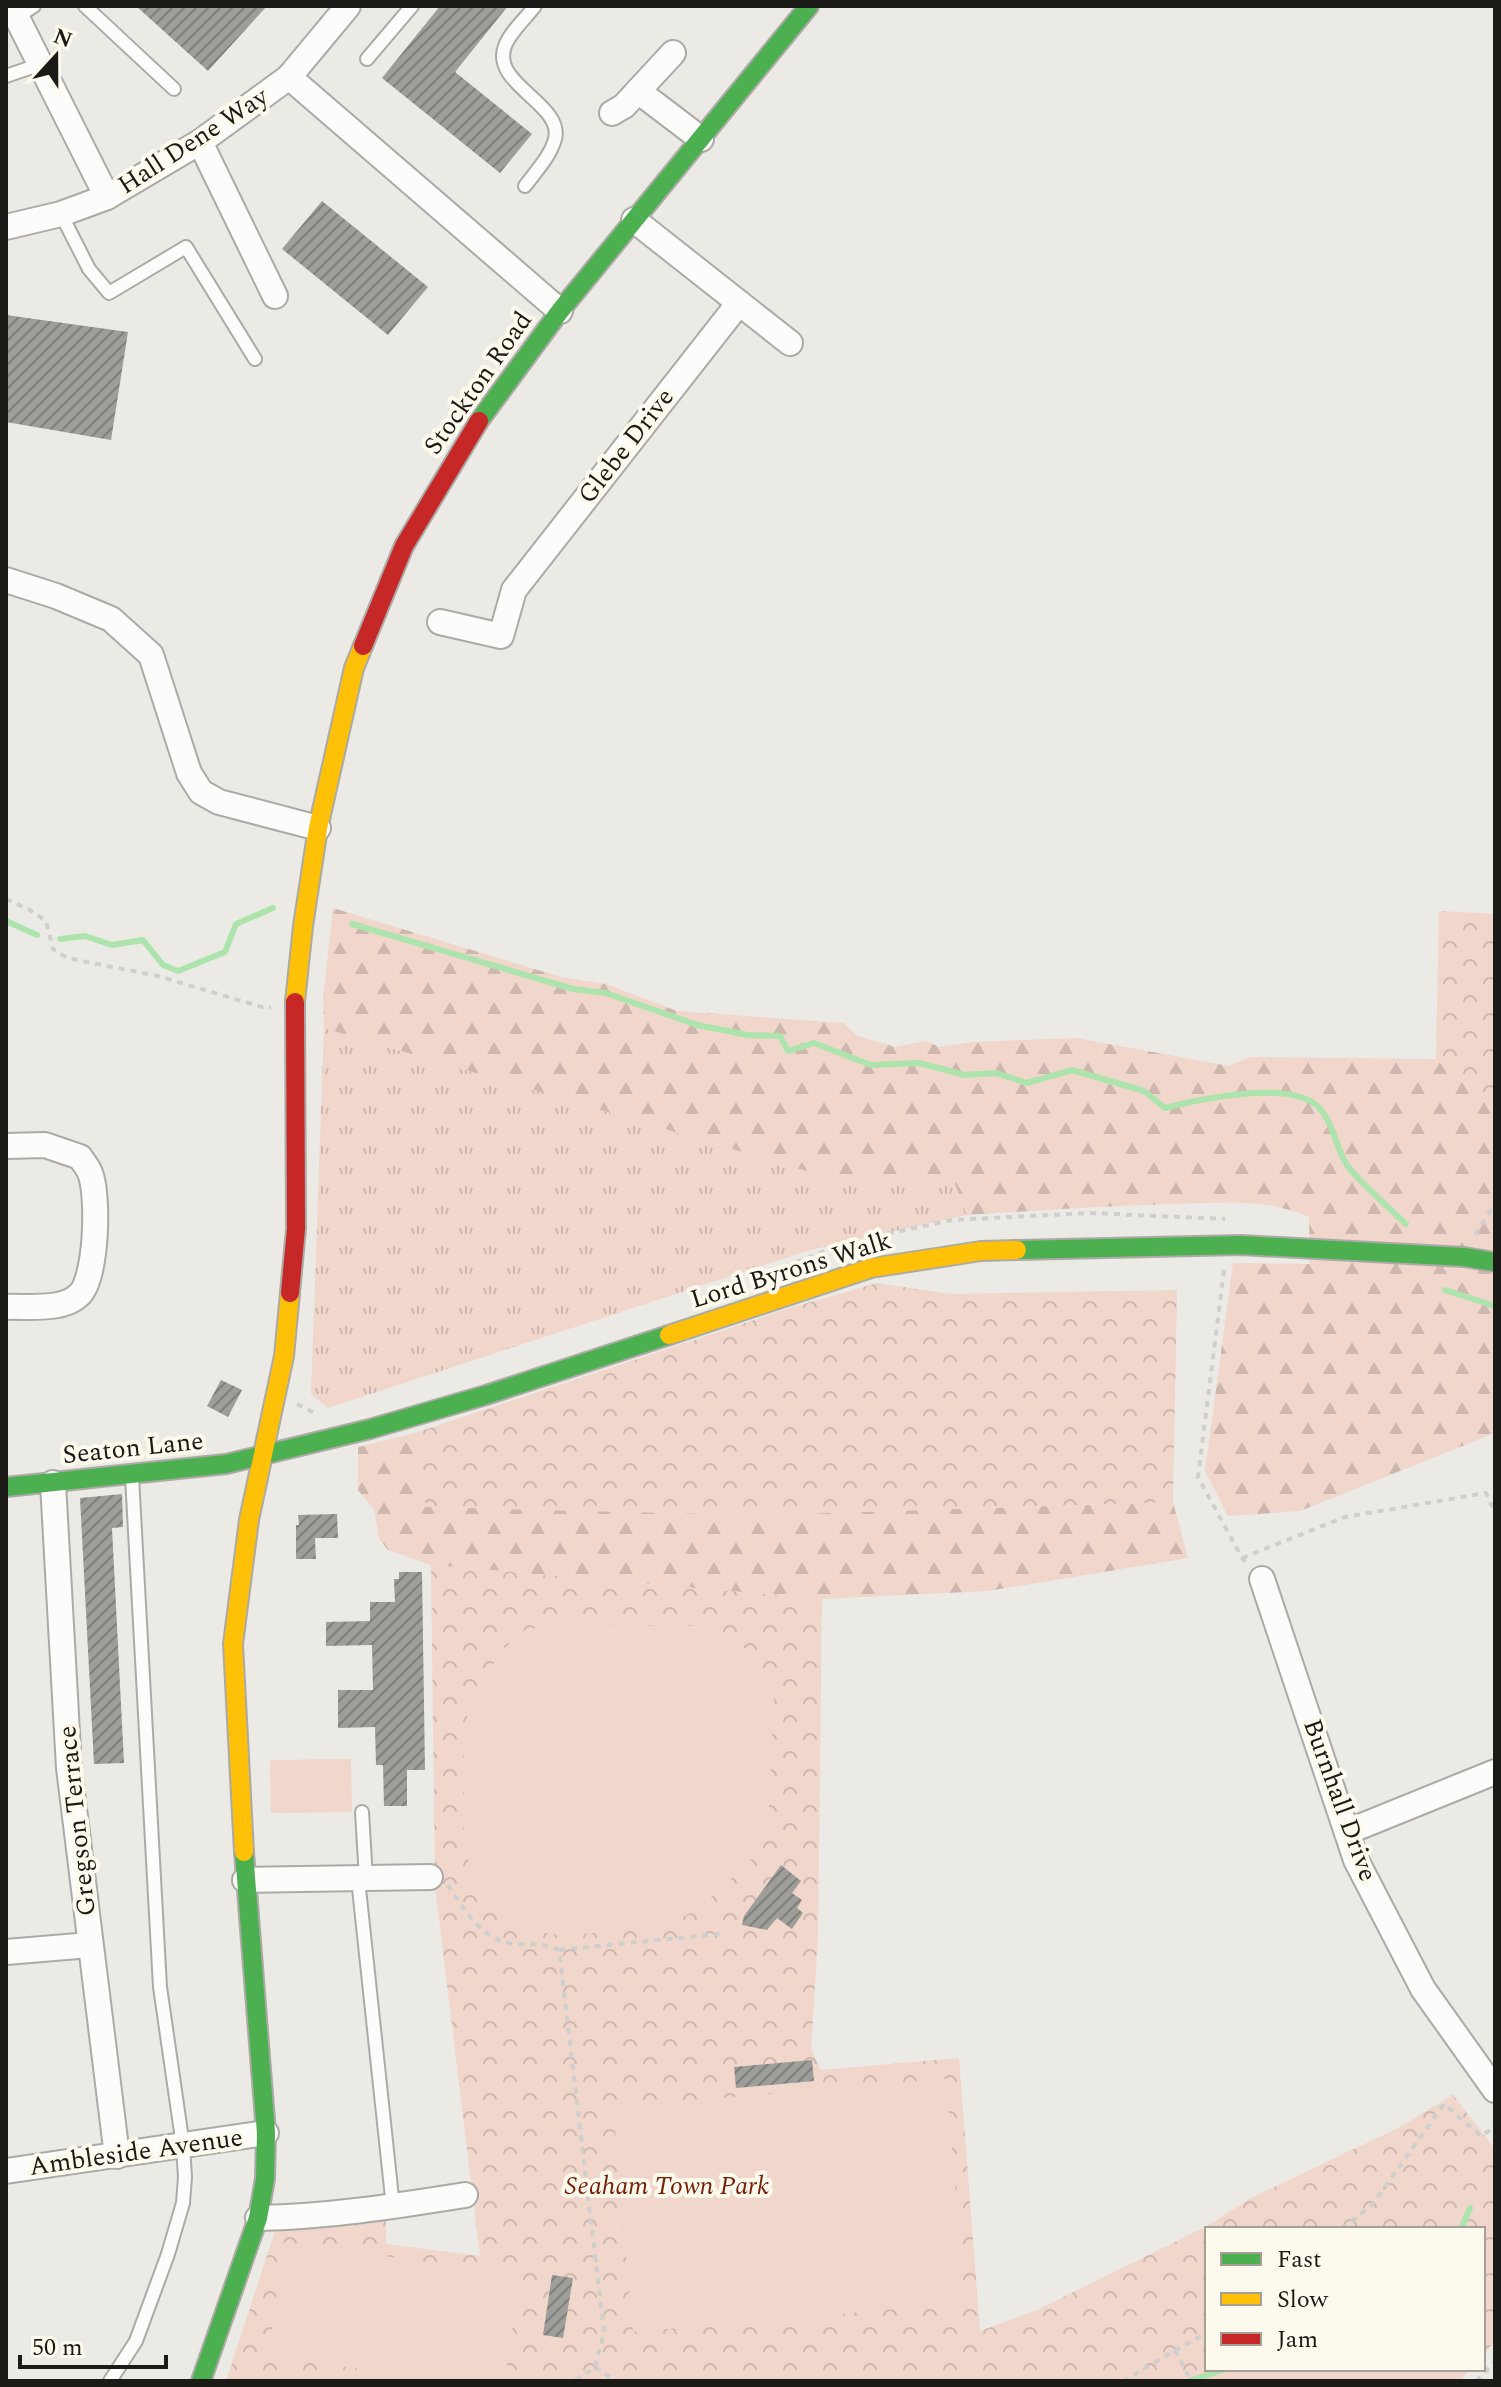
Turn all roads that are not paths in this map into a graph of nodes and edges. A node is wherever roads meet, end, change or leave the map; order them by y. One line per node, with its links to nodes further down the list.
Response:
1 (85, 6): 12 (lane)
2 (348, 6): 11 (street, Hall Dene Way)
3 (412, 6): 8 (lane)
4 (535, 6): 17 (lane)
5 (809, 6): 15 (main road, Stockton Road)
6 (20, 10): 9 (street)
7 (673, 53): 13 (street)
8 (367, 59)
9 (41, 64): 10 (lane); 18 (street)
10 (6, 76)
11 (289, 77): 16 (street, Hall Dene Way); 24 (street)
12 (174, 89)
13 (638, 91): 14 (street); 15 (street)
14 (612, 113)
15 (701, 139): 20 (main road, Stockton Road)
16 (200, 142): 18 (street, Hall Dene Way); 22 (street)
17 (525, 186)
18 (107, 197): 19 (street, Hall Dene Way)
19 (61, 214): 21 (street, Hall Dene Way); 26 (lane)
20 (634, 220): 23 (street); 24 (main road, Stockton Road)
21 (6, 227)
22 (275, 296)
23 (739, 303): 25 (street); 28 (street, Glebe Drive)
24 (560, 311): 29 (main road, Stockton Road)
25 (790, 343)
26 (255, 359)
27 (6, 580): 29 (street)
28 (440, 622)
29 (318, 828): 33 (main road, Stockton Road)
30 (6, 1146): 32 (street)
31 (1495, 1262): 33 (main road, Lord Byrons Walk)
32 (6, 1307)
33 (263, 1453): 34 (main road, Seaton Lane); 43 (main road, Stockton Road)
34 (132, 1474): 35 (main road, Seaton Lane); 48 (lane)
35 (53, 1483): 36 (main road, Seaton Lane); 44 (street, Gregson Terrace)
36 (6, 1487)
37 (1262, 1579): 40 (street, Burnhall Drive)
38 (1495, 1772): 40 (street)
39 (362, 1812): 42 (lane)
40 (1347, 1832): 46 (street, Burnhall Drive)
41 (430, 1877): 42 (street)
42 (362, 1879): 43 (street); 52 (lane)
43 (245, 1880): 47 (main road, Stockton Road)
44 (90, 1945): 45 (street); 49 (street, Gregson Terrace)
45 (6, 1952)
46 (1495, 2090)
47 (266, 2133): 48 (street, Ambleside Avenue); 53 (main road, Stockton Road)
48 (183, 2146): 49 (street, Ambleside Avenue); 54 (lane)
49 (117, 2156): 50 (street, Ambleside Avenue)
50 (6, 2171)
51 (465, 2195): 52 (street)
52 (393, 2207): 53 (street)
53 (258, 2218): 55 (main road, Stockton Road)
54 (110, 2381)
55 (201, 2381)

